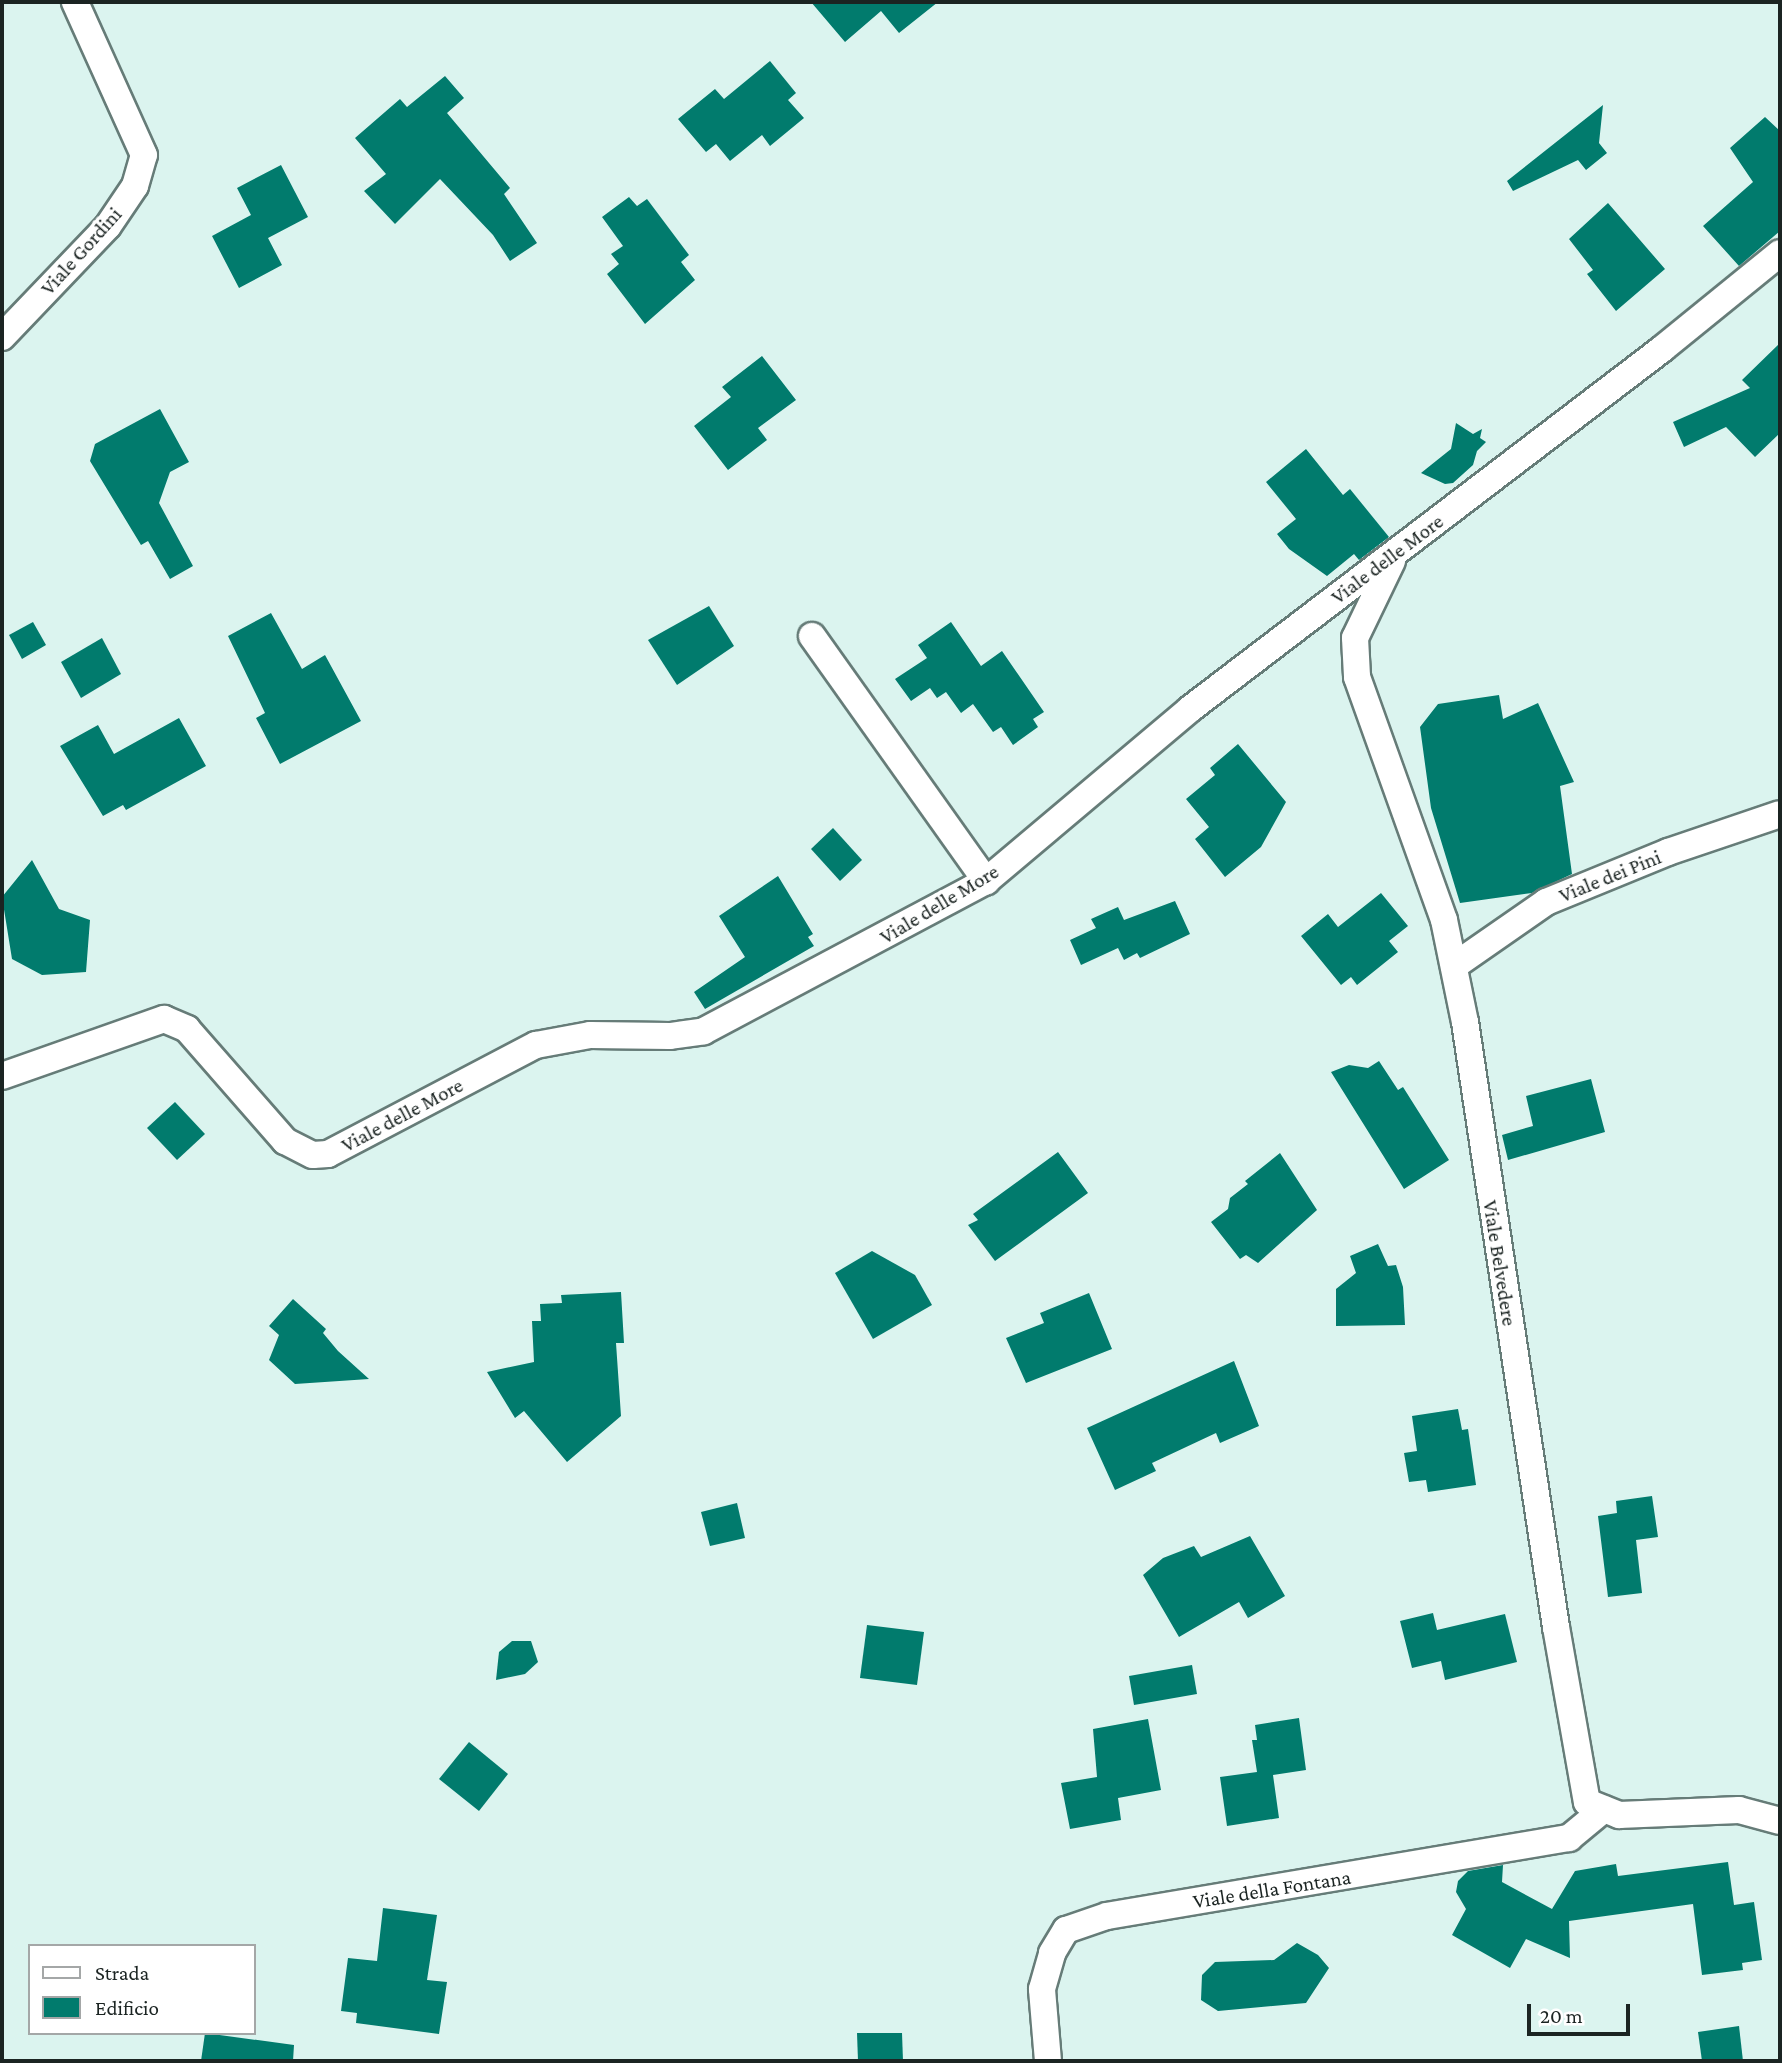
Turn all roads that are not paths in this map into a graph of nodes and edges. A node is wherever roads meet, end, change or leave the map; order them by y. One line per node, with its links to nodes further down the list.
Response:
1 (75, 2): 3 (street, Viale Gordini)
2 (1780, 253): 4 (street, Viale delle More)
3 (2, 337)
4 (1399, 550): 7 (street, Viale delle More); 8 (street, Viale Belvedere)
5 (812, 636): 7 (street)
6 (1780, 814): 8 (street, Viale dei Pini)
7 (986, 881): 9 (street, Viale delle More)
8 (1454, 966): 10 (street, Viale Belvedere)
9 (2, 1076)
10 (1604, 1809): 11 (street); 12 (street, Viale della Fontana)
11 (1774, 1815)
12 (1048, 2061)

